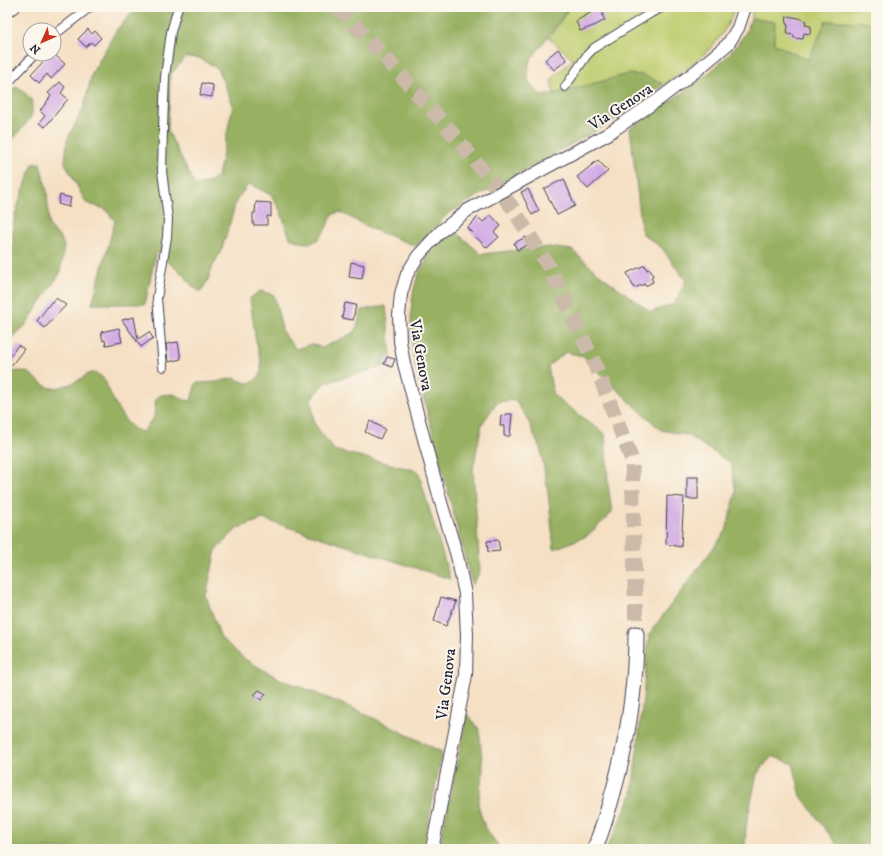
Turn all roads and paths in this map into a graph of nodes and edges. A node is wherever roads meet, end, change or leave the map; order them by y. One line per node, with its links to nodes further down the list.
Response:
1 (14, 7): 6 (main road)
2 (90, 7): 7 (street)
3 (178, 7): 11 (street)
4 (663, 7): 10 (street)
5 (745, 7): 13 (main road, Via Genova)
6 (7, 10)
7 (62, 30)
8 (28, 62): 9 (street)
9 (7, 84)
10 (565, 87)
11 (163, 367)
12 (636, 634): 14 (highway)
13 (432, 849)
14 (595, 849)

